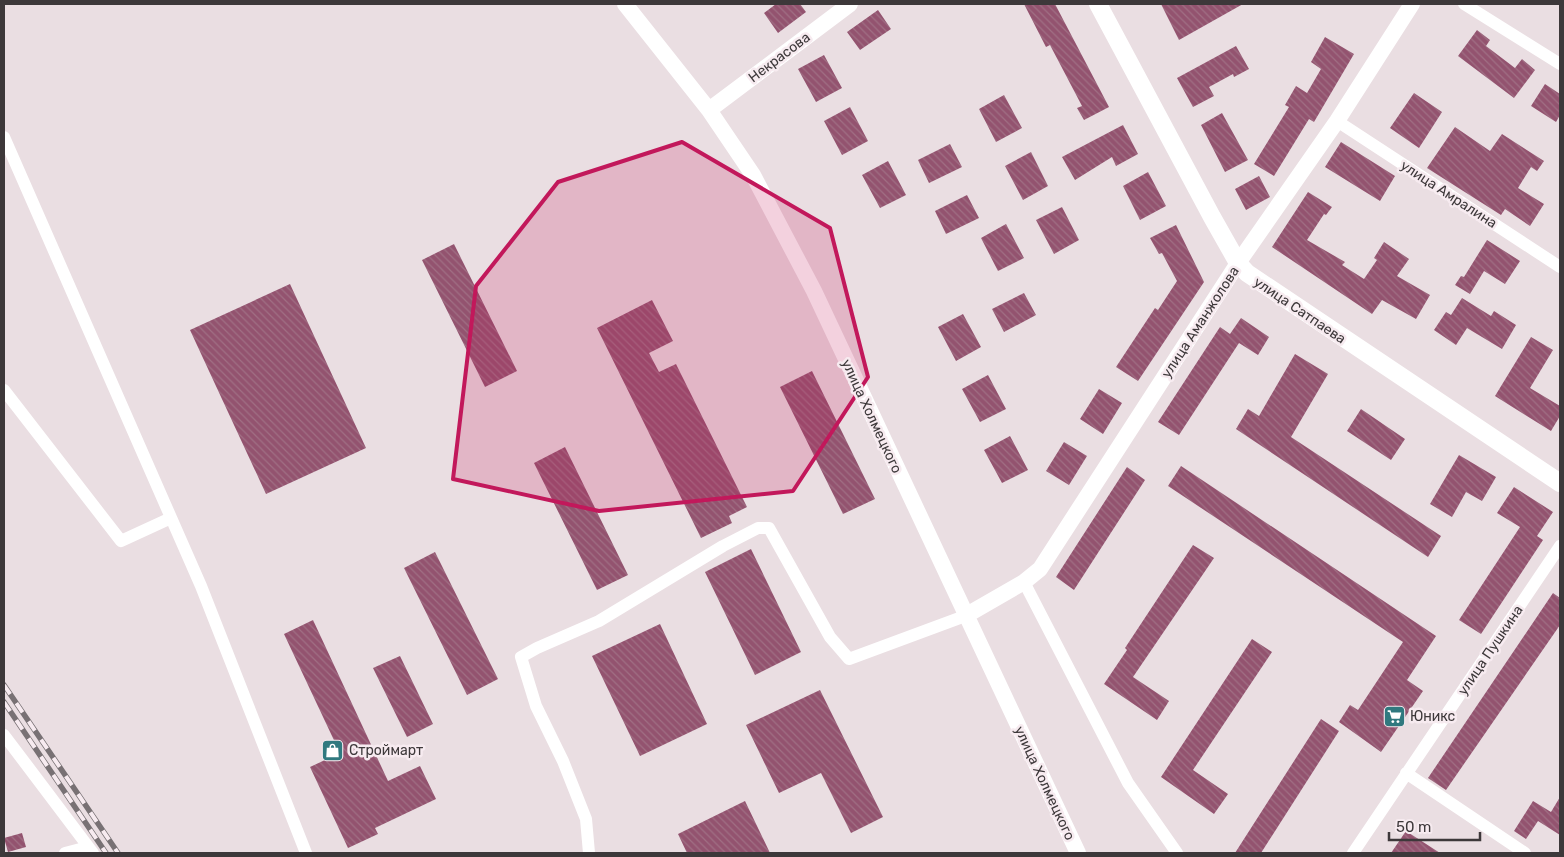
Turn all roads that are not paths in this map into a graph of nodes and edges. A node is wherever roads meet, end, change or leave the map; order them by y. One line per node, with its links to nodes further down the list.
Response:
1 (625, 4): 7 (street, улица Холмецкого)
2 (850, 4): 7 (street, Некрасова)
3 (1098, 4): 10 (main road, улица Сатпаева)
4 (1412, 4): 8 (street, улица Аманжолова)
5 (1464, 4): 6 (street)
6 (1560, 64)
7 (709, 110): 17 (street, улица Холмецкого)
8 (1337, 121): 10 (street, улица Аманжолова); 11 (street, улица Амралина)
9 (4, 137): 14 (street)
10 (1238, 263): 13 (main road, улица Сатпаева); 16 (street, улица Аманжолова)
11 (1560, 266)
12 (4, 390): 14 (street)
13 (1560, 483)
14 (171, 518): 23 (street)
15 (1560, 546): 19 (street, улица Пушкина)
16 (1024, 582): 17 (street, улица Аманжолова); 26 (street)
17 (965, 616): 24 (street); 25 (street, улица Холмецкого)
18 (4, 735): 20 (street)
19 (1406, 773): 21 (street, улица Пушкина); 27 (street)
20 (91, 850): 22 (street)
21 (1359, 851)
22 (65, 853)
23 (306, 853)
24 (588, 853)
25 (1078, 853)
26 (1177, 853)
27 (1526, 853)

